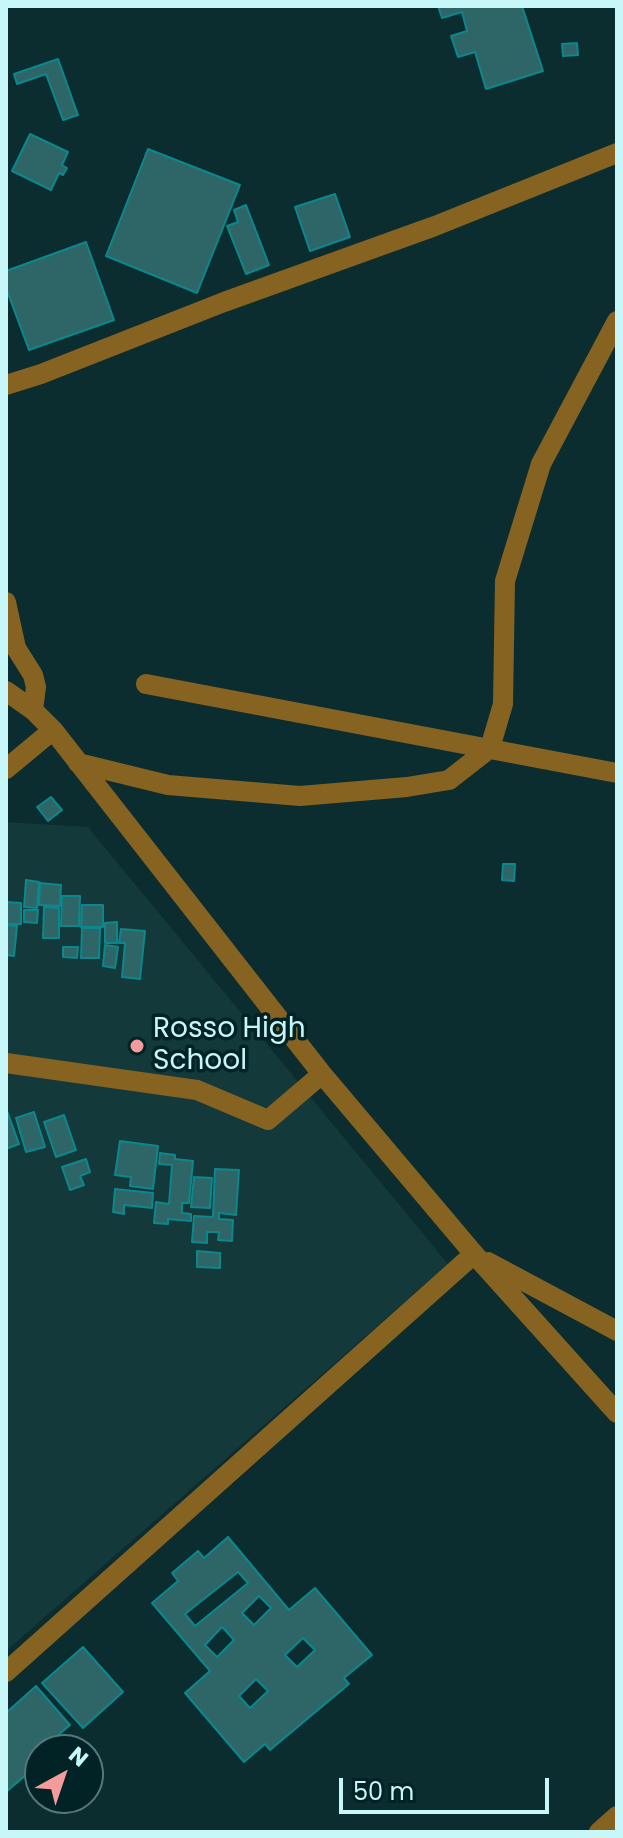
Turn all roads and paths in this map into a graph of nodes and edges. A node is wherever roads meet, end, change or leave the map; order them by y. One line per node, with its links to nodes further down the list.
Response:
1 (617, 153): 3 (street)
2 (617, 321): 9 (street)
3 (6, 385)
4 (6, 602): 7 (street)
5 (146, 684): 9 (street)
6 (6, 691): 7 (street)
7 (33, 710): 8 (street)
8 (53, 730): 10 (street); 11 (street)
9 (490, 748): 10 (street); 12 (street)
10 (78, 763): 14 (street)
11 (6, 769)
12 (617, 773)
13 (6, 1063): 14 (street)
14 (322, 1074): 15 (street)
15 (474, 1254): 16 (street); 17 (street); 18 (street)
16 (617, 1331)
17 (617, 1413)
18 (6, 1672)
19 (617, 1816): 20 (street)
20 (599, 1832)

